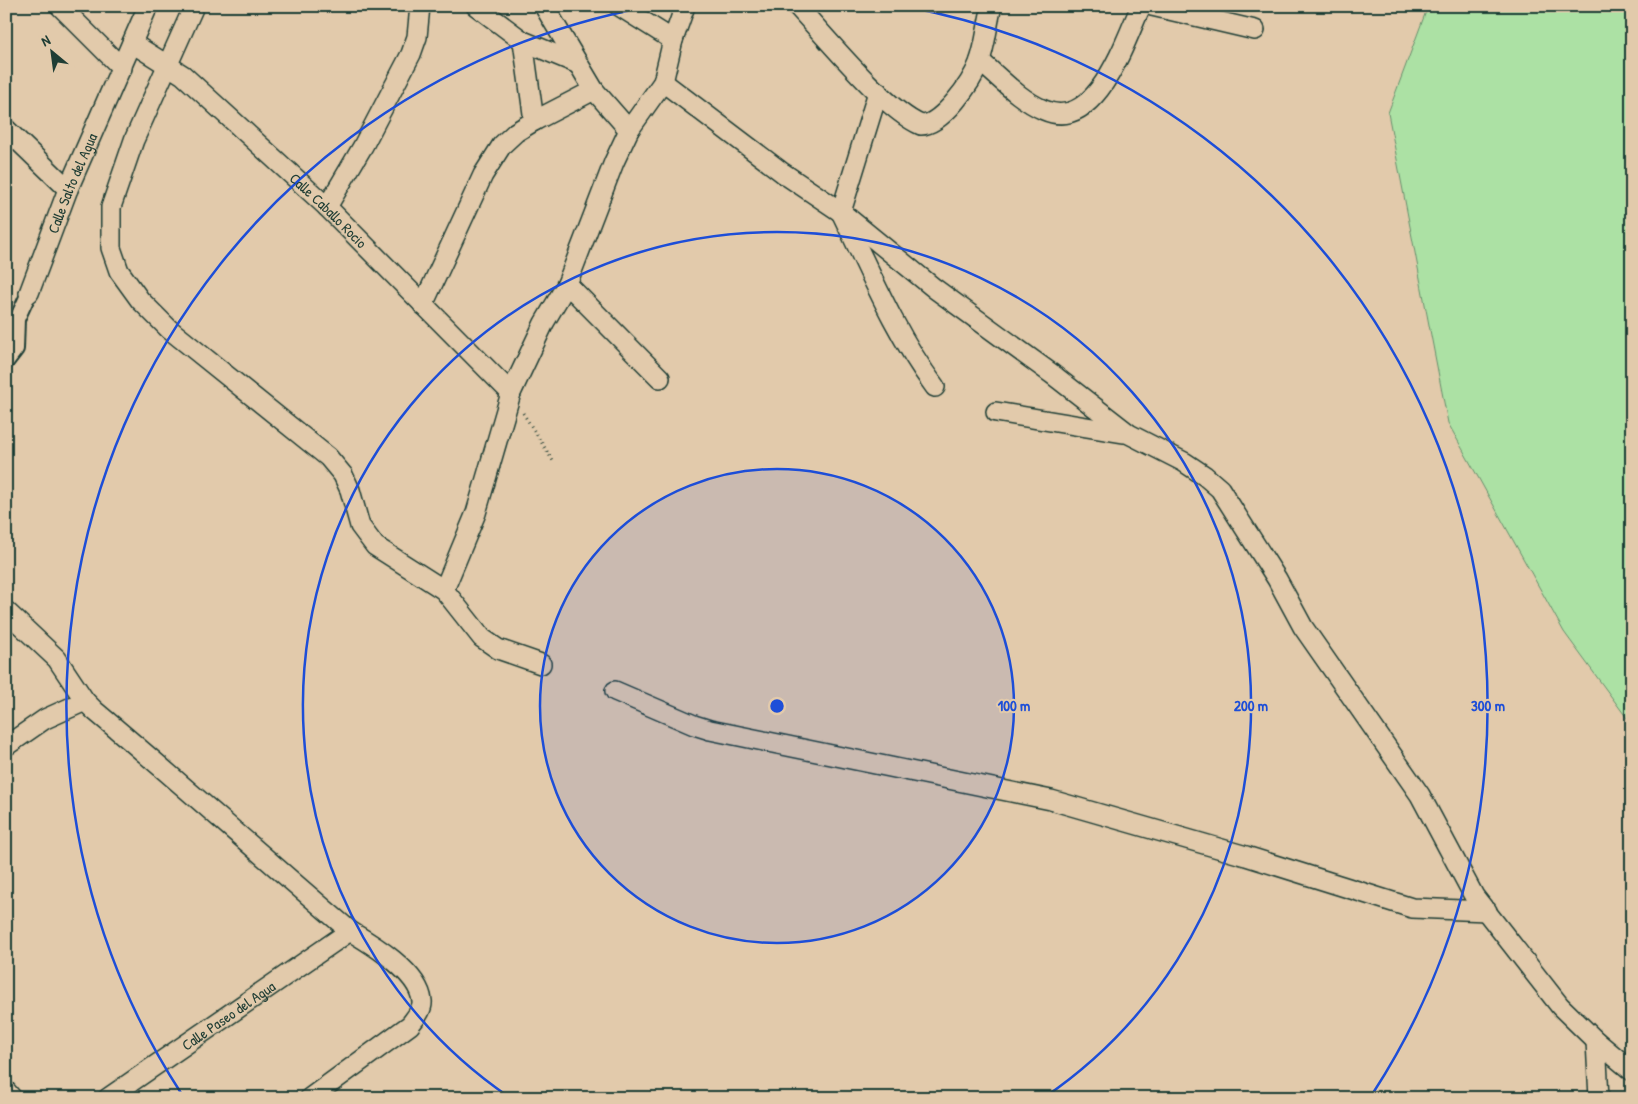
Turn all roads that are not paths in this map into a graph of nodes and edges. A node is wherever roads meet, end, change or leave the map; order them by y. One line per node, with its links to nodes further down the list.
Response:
1 (60, 6): 20 (street)
2 (148, 6): 16 (street, Calle Salto del Agua)
3 (194, 6): 18 (street)
4 (420, 6): 28 (street)
5 (476, 6): 15 (street)
6 (544, 6): 19 (street)
7 (619, 6): 14 (street)
8 (685, 6): 14 (street)
9 (797, 6): 23 (street)
10 (992, 6): 17 (street)
11 (1141, 6): 17 (street)
12 (1152, 6): 13 (street)
13 (1255, 30)
14 (673, 40): 21 (street)
15 (523, 41): 19 (street); 24 (street)
16 (132, 43): 18 (street, Calle Caballo Rocio); 20 (street, Calle Salto del Agua)
17 (980, 61): 23 (street)
18 (166, 63): 28 (street, Calle Caballo Rocio); 39 (street)
19 (576, 63): 22 (street)
20 (122, 68): 27 (street, Calle Salto del Agua)
21 (663, 82): 26 (street); 29 (street)
22 (594, 90): 24 (street); 26 (street)
23 (878, 92): 29 (street)
24 (534, 120): 32 (street)
25 (6, 129): 27 (street)
26 (629, 130): 30 (street)
27 (68, 189): 31 (street, Calle Salto del Agua)
28 (327, 206): 32 (street, Calle Caballo Rocio)
29 (841, 212): 35 (street); 38 (street)
30 (567, 284): 34 (street); 36 (street)
31 (29, 293): 33 (street, Calle Salto del Agua)
32 (423, 305): 36 (street, Calle Caballo Rocio)
33 (6, 362)
34 (660, 378)
35 (935, 387)
36 (511, 393): 39 (street)
37 (996, 412): 38 (street)
38 (1128, 434): 45 (street)
39 (444, 590): 41 (street)
40 (6, 610): 43 (street)
41 (541, 664)
42 (615, 691): 45 (street)
43 (85, 701): 44 (street); 46 (street)
44 (6, 746)
45 (1487, 911): 47 (street)
46 (350, 931): 51 (street, Calle Paseo del Agua); 52 (street)
47 (1596, 1041): 48 (street); 53 (street)
48 (1632, 1071)
49 (6, 1091): 50 (street)
50 (12, 1098)
51 (108, 1098)
52 (310, 1098)
53 (1599, 1098)

